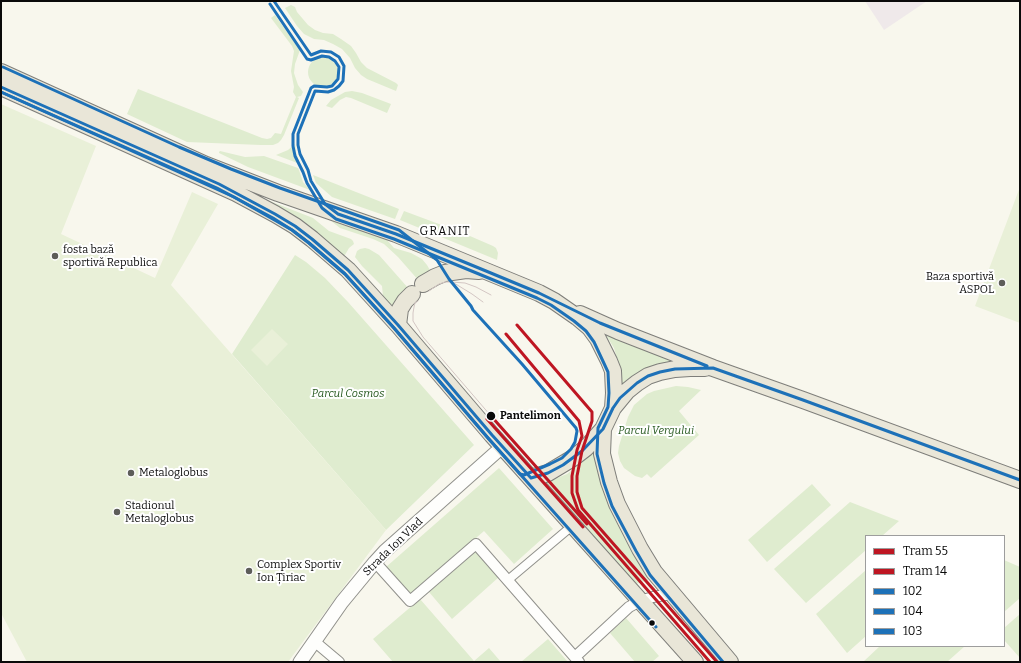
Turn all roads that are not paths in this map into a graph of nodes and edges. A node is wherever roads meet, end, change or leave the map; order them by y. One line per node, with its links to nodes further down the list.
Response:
1 (1, 72): 3 (main road)
2 (1, 87): 5 (main road)
3 (486, 271): 4 (main road); 5 (main road)
4 (554, 301): 6 (main road); 7 (main road)
5 (398, 325): 9 (main road)
6 (713, 368): 7 (main road); 11 (main road)
7 (613, 408): 8 (main road)
8 (603, 429): 10 (main road); 15 (main road)
9 (502, 447): 10 (main road); 13 (street, Strada Ion Vlad)
10 (531, 478): 12 (main road)
11 (1020, 480)
12 (572, 526): 14 (street); 16 (main road)
13 (375, 562): 14 (street); 17 (street, Strada Ion Vlad)
14 (508, 580): 18 (street)
15 (673, 595): 16 (street); 22 (main road)
16 (640, 601): 18 (street); 21 (main road)
17 (314, 641): 19 (street, Strada Ion Vlad); 20 (street)
18 (577, 659)
19 (300, 662)
20 (339, 662)
21 (695, 662)
22 (730, 662)

